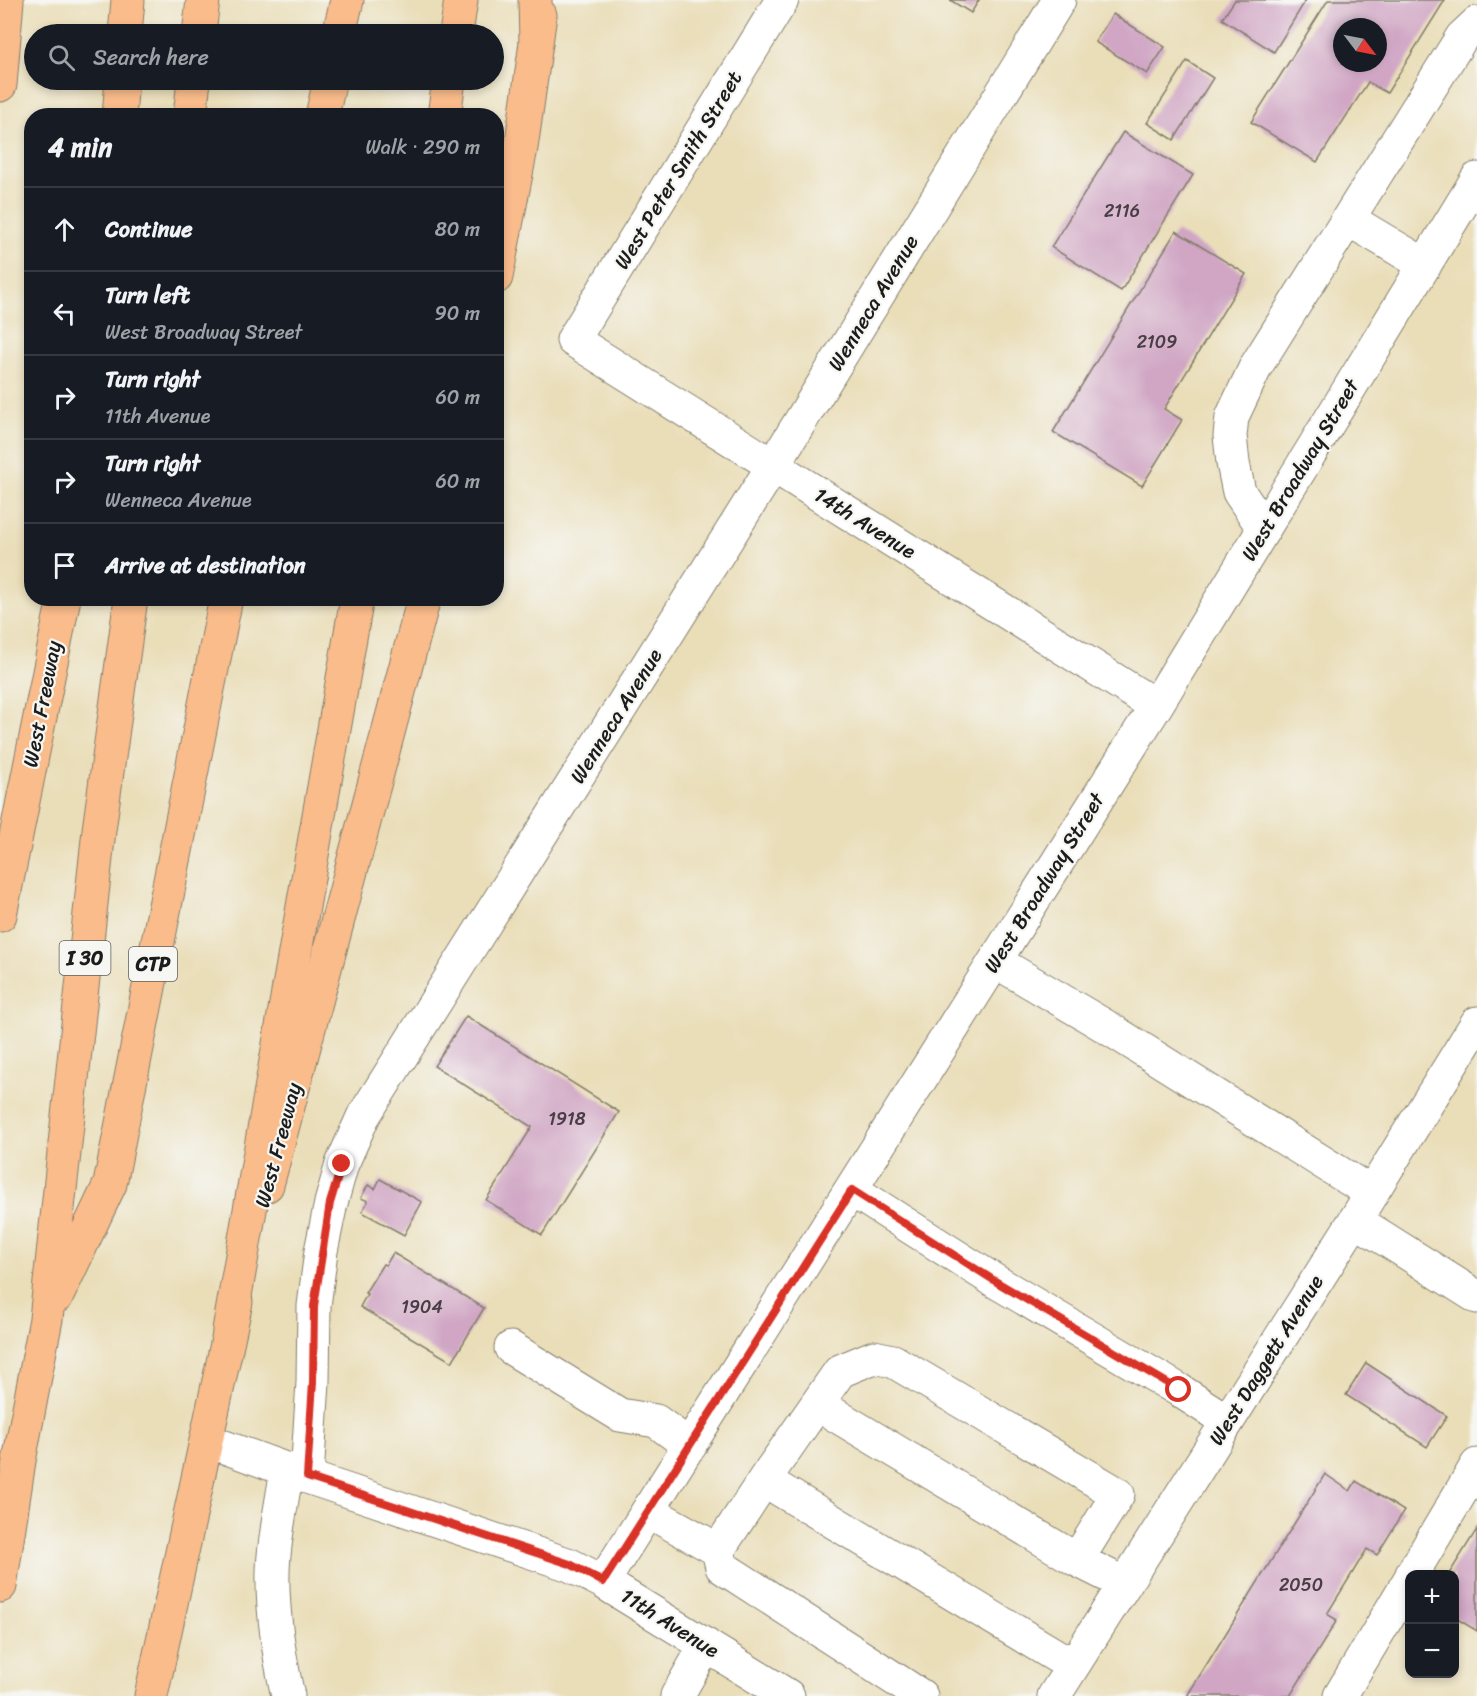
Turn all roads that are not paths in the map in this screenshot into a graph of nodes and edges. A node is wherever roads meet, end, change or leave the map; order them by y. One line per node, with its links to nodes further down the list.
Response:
1 (7, 0): 16 (main road)
2 (128, 0): 11 (main road)
3 (203, 0): 12 (main road)
4 (346, 0): 13 (main road)
5 (460, 0): 14 (main road)
6 (535, 0): 15 (main road)
7 (542, 0): 15 (main road)
8 (782, 0): 29 (street, West Peter Smith Street)
9 (1059, 0): 30 (street, Wenneca Avenue)
10 (1476, 22): 26 (street)
11 (126, 24)
12 (200, 24)
13 (341, 24)
14 (457, 24)
15 (536, 43): 27 (main road)
16 (0, 85)
17 (121, 90): 21 (main road)
18 (193, 90): 22 (main road)
19 (328, 90): 23 (main road)
20 (448, 90): 24 (main road)
21 (120, 108)
22 (191, 108)
23 (324, 108)
24 (445, 108)
25 (1477, 179): 28 (street, West Broadway Street)
26 (1348, 219): 28 (street); 31 (street)
27 (504, 236)
28 (1425, 265): 31 (street, West Broadway Street)
29 (573, 340): 30 (street, 14th Avenue)
30 (773, 466): 37 (street, 14th Avenue); 52 (street, Wenneca Avenue)
31 (1264, 529): 37 (street, West Broadway Street)
32 (62, 606): 38 (main road, West Freeway)
33 (130, 606): 44 (main road, I 30)
34 (224, 606): 44 (main road, CTP)
35 (356, 606): 45 (main road)
36 (422, 606): 45 (main road, West Freeway)
37 (1156, 706): 39 (street, West Broadway Street)
38 (0, 915)
39 (995, 961): 41 (street, West Broadway Street); 42 (street)
40 (1477, 1023): 42 (street, West Daggett Avenue)
41 (852, 1190): 48 (street); 50 (street, West Broadway Street)
42 (1363, 1206): 43 (street); 48 (street, West Daggett Avenue)
43 (1477, 1297)
44 (46, 1319): 60 (main road, I 30)
45 (229, 1330): 49 (main road, West Freeway)
46 (511, 1348): 50 (street)
47 (817, 1404): 53 (street); 56 (street); 56 (street)
48 (1227, 1421): 59 (street, West Daggett Avenue)
49 (208, 1441): 52 (street, 11th Avenue); 64 (main road, West Freeway)
50 (690, 1446): 54 (street, West Broadway Street)
51 (1477, 1466): 57 (street)
52 (297, 1473): 58 (street, 11th Avenue); 65 (street, Wenneca Avenue)
53 (764, 1480): 55 (street); 63 (street)
54 (648, 1511): 55 (street); 58 (street, West Broadway Street)
55 (718, 1551): 68 (street)
56 (1077, 1560): 59 (street)
57 (1415, 1570)
58 (603, 1582): 62 (street, 11th Avenue)
59 (1125, 1584): 63 (street, West Daggett Avenue)
60 (0, 1586)
61 (1405, 1587): 70 (street)
62 (706, 1645): 66 (street); 67 (street, 11th Avenue)
63 (1073, 1666): 69 (street, West Daggett Avenue)
64 (151, 1696)
65 (288, 1696)
66 (677, 1696)
67 (788, 1696)
68 (921, 1696)
69 (1054, 1696)
70 (1340, 1696)

